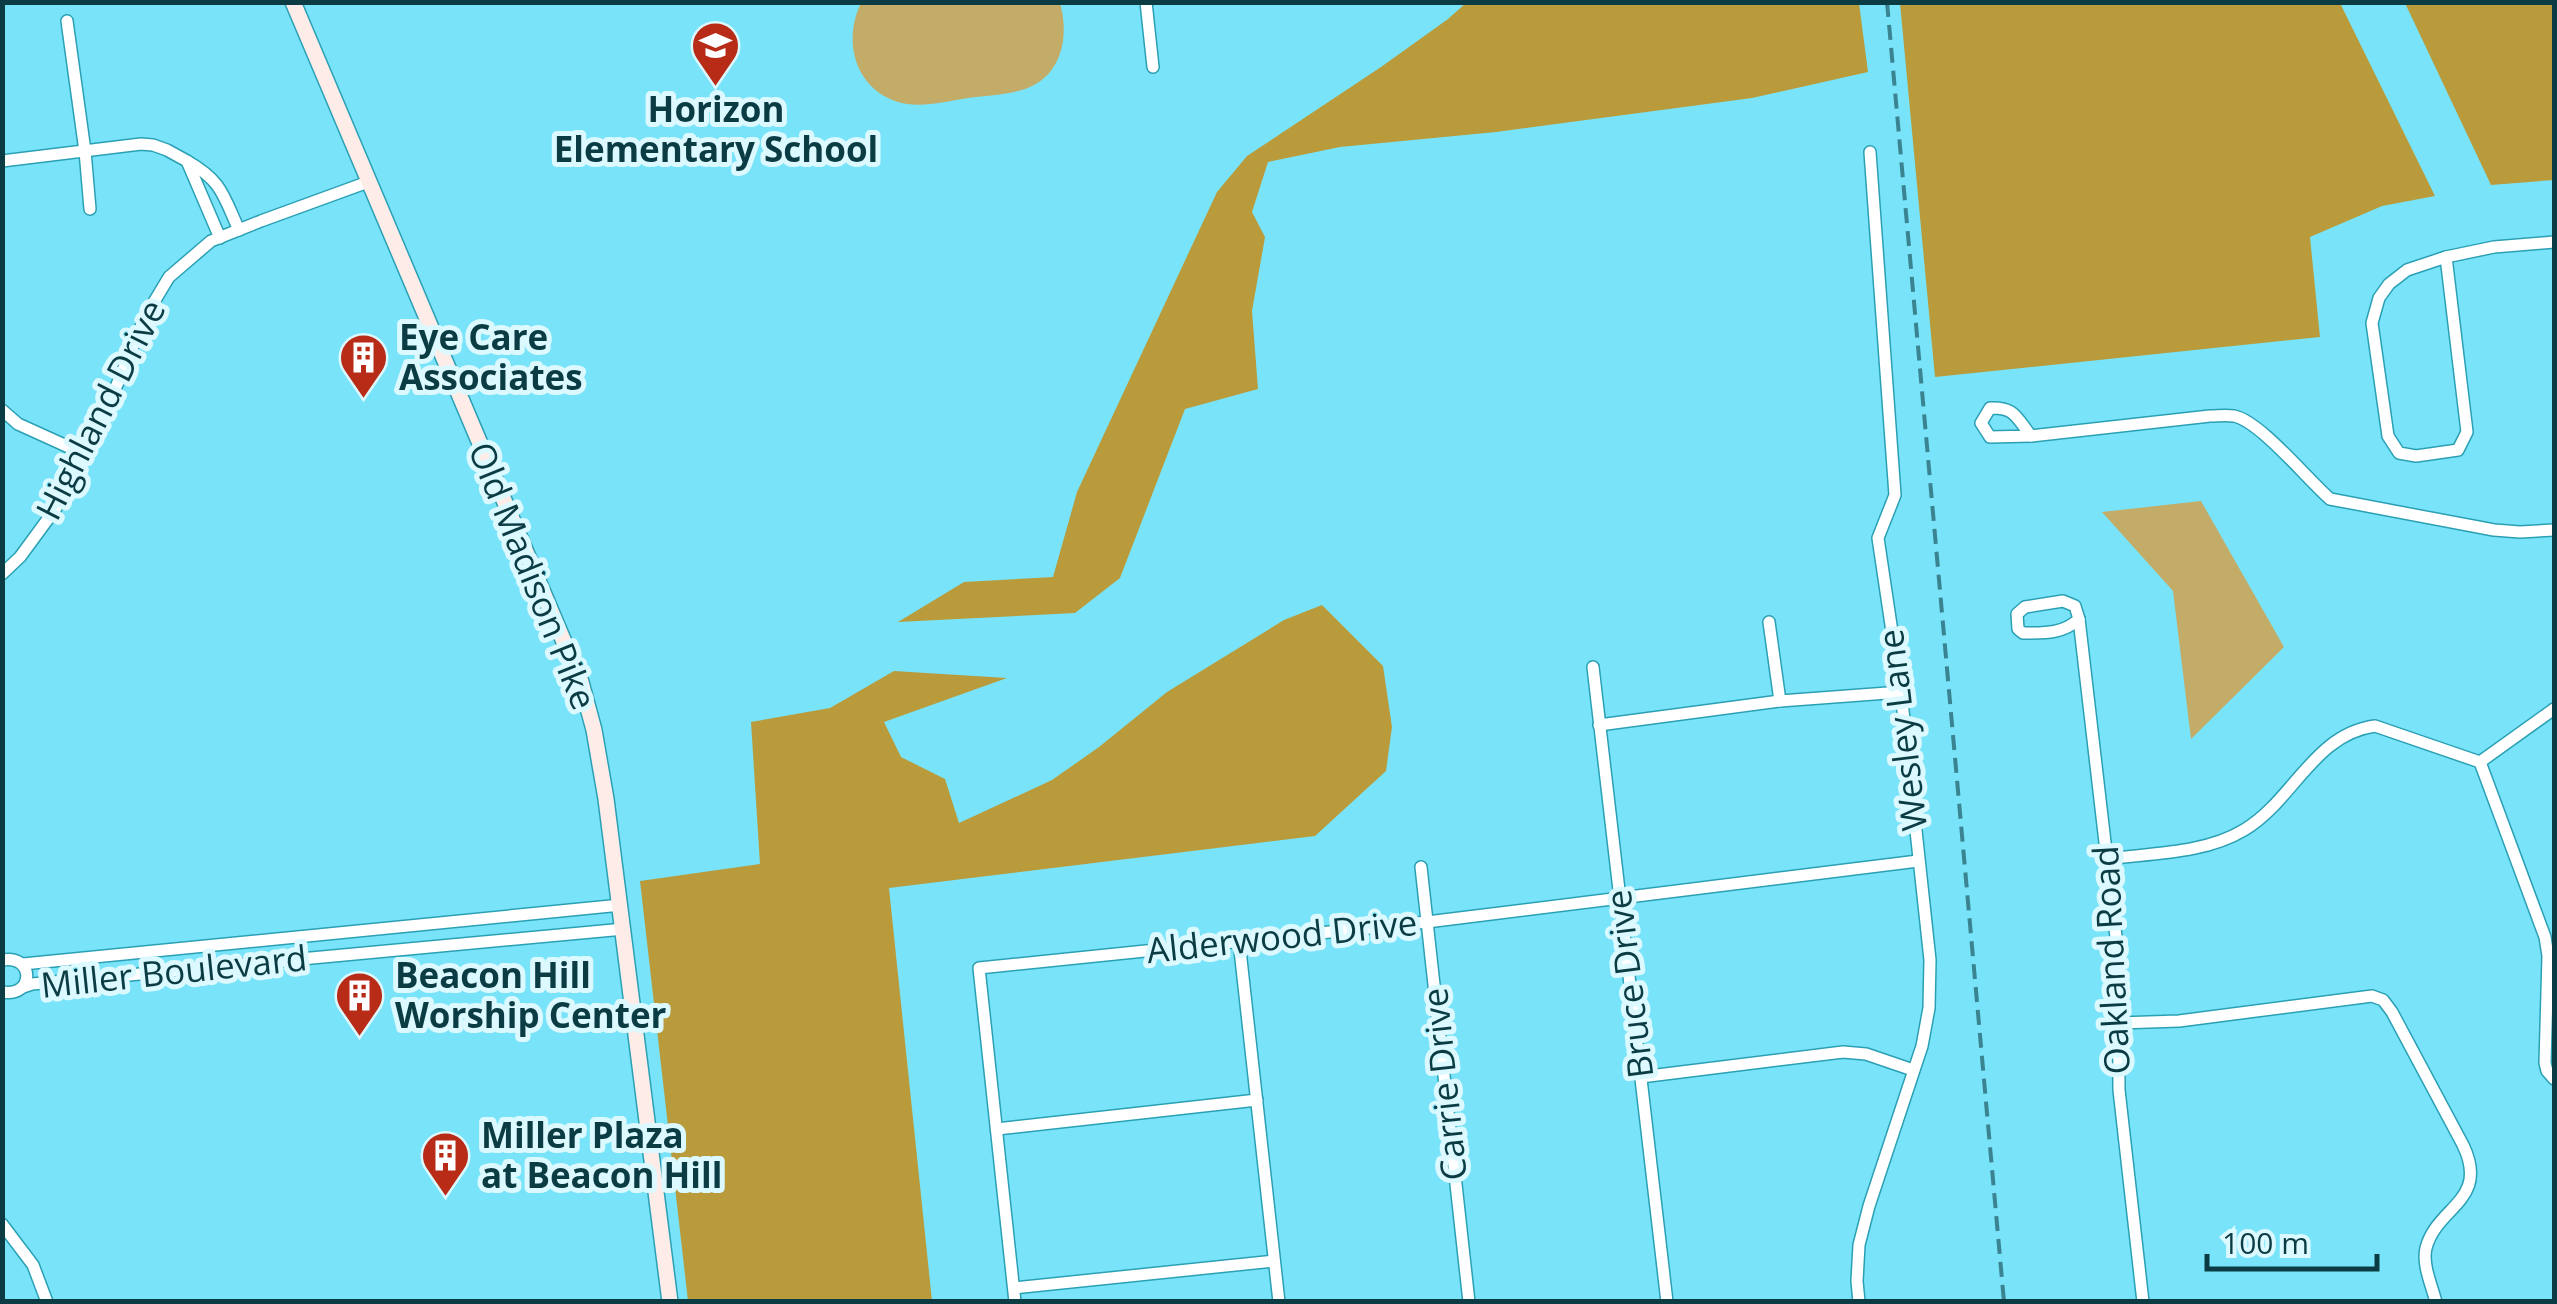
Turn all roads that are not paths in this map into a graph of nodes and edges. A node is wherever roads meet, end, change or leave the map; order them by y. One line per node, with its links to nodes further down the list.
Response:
1 (293, 2): 9 (main road, Old Madison Pike)
2 (1146, 2): 4 (street)
3 (67, 21): 5 (street)
4 (1153, 67)
5 (86, 151): 7 (street); 8 (street); 10 (street)
6 (1870, 152): 23 (street, Wesley Lane)
7 (2, 161)
8 (187, 161): 11 (street); 12 (street)
9 (368, 182): 11 (street, Highland Drive); 32 (main road, Old Madison Pike)
10 (90, 208)
11 (238, 230): 12 (street, Highland Drive)
12 (220, 238): 17 (street, Highland Drive)
13 (2554, 242): 14 (street)
14 (2446, 257): 14 (street)
15 (2, 410): 17 (street)
16 (2031, 436): 18 (street)
17 (82, 453): 19 (street, Highland Drive)
18 (2554, 530)
19 (2, 574)
20 (2080, 620): 20 (street); 28 (street, Oakland Road)
21 (1769, 622): 24 (street)
22 (1593, 668): 26 (street, Bruce Drive)
23 (1901, 692): 24 (street); 29 (street, Wesley Lane)
24 (1780, 701): 26 (street)
25 (2554, 709): 27 (street)
26 (1600, 725): 31 (street, Bruce Drive)
27 (2480, 762): 28 (street); 44 (street)
28 (2107, 859): 45 (street, Oakland Road)
29 (1918, 861): 31 (street, Alderwood Drive); 46 (street, Wesley Lane)
30 (1421, 866): 34 (street, Carrie Drive)
31 (1620, 898): 34 (street, Alderwood Drive); 47 (street, Bruce Drive)
32 (621, 905): 33 (street, Miller Boulevard); 35 (main road, Old Madison Pike)
33 (488, 918): 36 (street, Miller Boulevard); 38 (street)
34 (1427, 922): 37 (street, Alderwood Drive); 57 (street, Carrie Drive)
35 (624, 929): 38 (street, Miller Boulevard); 55 (main road, Old Madison Pike)
36 (346, 932): 39 (street); 41 (street, Miller Boulevard)
37 (1239, 941): 49 (street); 50 (street, Alderwood Drive)
38 (488, 942): 39 (street, Miller Boulevard)
39 (348, 955): 42 (street, Miller Boulevard)
40 (2, 960): 41 (street, Miller Boulevard)
41 (23, 964): 42 (street)
42 (23, 988): 43 (street, Miller Boulevard)
43 (5, 994)
44 (2551, 1001): 48 (street)
45 (2119, 1023): 60 (street, Oakland Road); 61 (street)
46 (1913, 1070): 47 (street); 59 (street, Wesley Lane)
47 (1641, 1077): 58 (street, Bruce Drive)
48 (2554, 1079)
49 (1256, 1100): 50 (street); 52 (street)
50 (996, 1129): 53 (street, Alderwood Drive)
51 (2, 1224): 54 (street)
52 (1274, 1262): 53 (street); 56 (street)
53 (1014, 1295)
54 (47, 1302)
55 (670, 1302)
56 (1279, 1302)
57 (1470, 1302)
58 (1667, 1302)
59 (1859, 1302)
60 (2142, 1302)
61 (2436, 1302)

